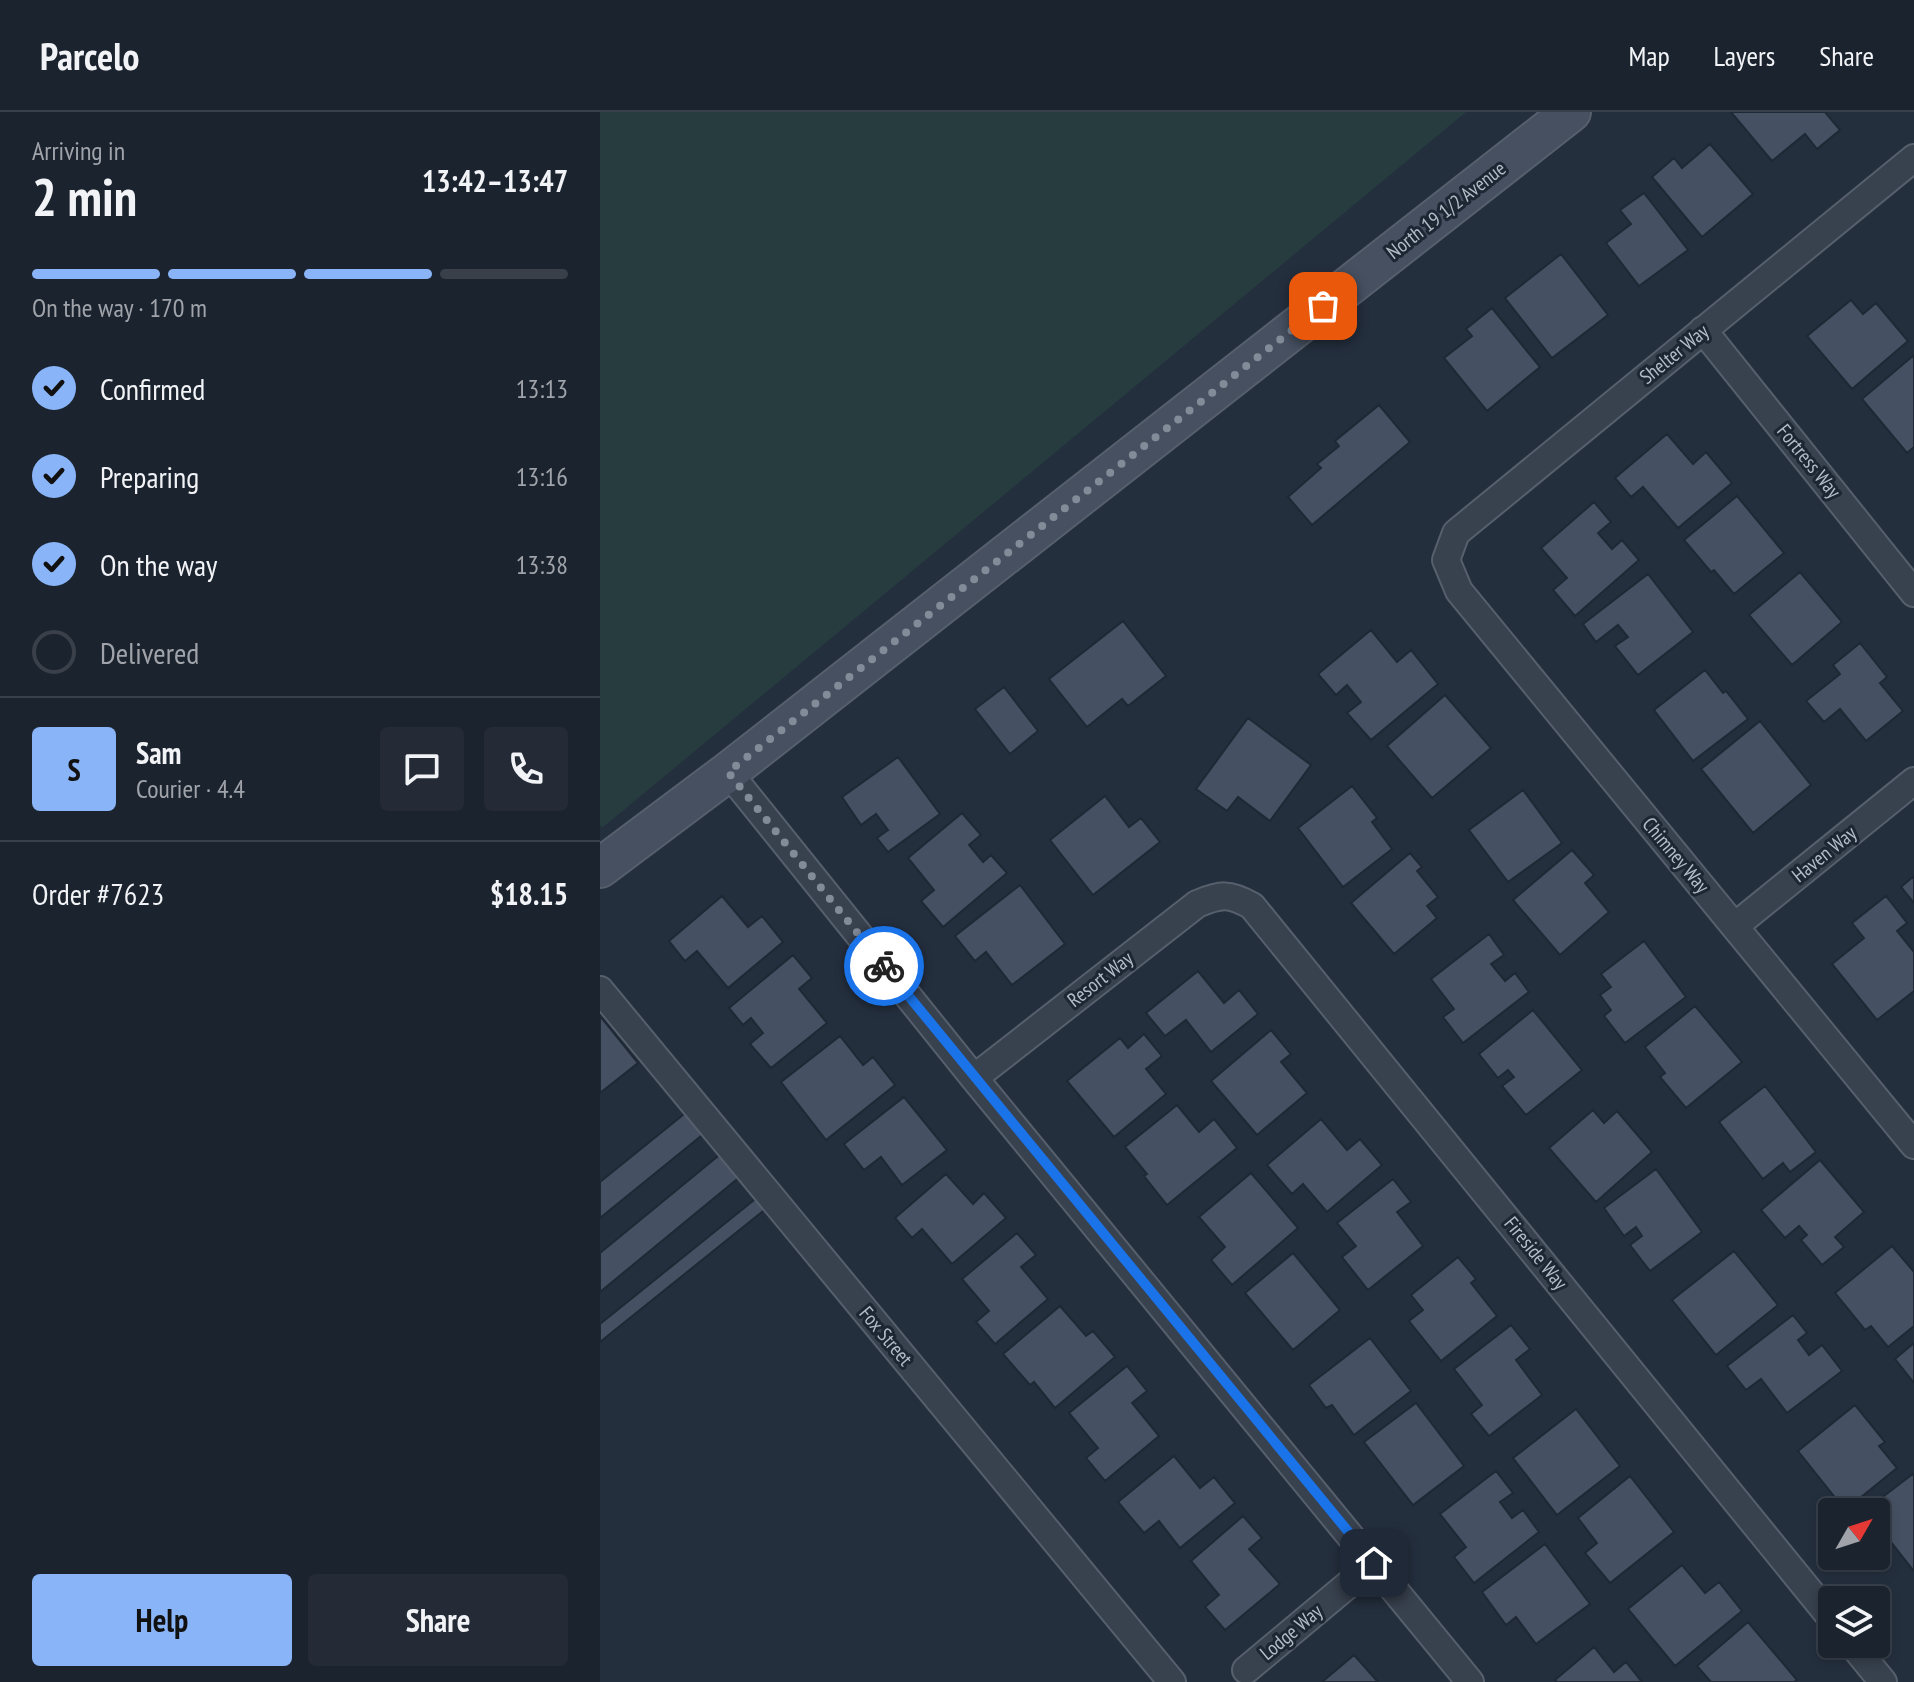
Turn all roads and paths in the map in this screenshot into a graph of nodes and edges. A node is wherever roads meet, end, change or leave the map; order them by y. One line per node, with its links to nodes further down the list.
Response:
1 (1571, 112): 6 (main road, North 19 1/2 Avenue)
2 (1914, 158): 3 (street, Shelter Way)
3 (1703, 330): 4 (street, Shelter Way); 5 (street, Fortress Way)
4 (1446, 560): 10 (street, Chimney Way)
5 (1914, 593)
6 (728, 772): 8 (main road, North 19 1/2 Avenue); 12 (street)
7 (1914, 781): 10 (street, Haven Way)
8 (600, 868)
9 (1233, 896): 12 (street, Resort Way); 15 (street, Fireside Way)
10 (1735, 926): 13 (street, Chimney Way)
11 (600, 990): 18 (street, Fox Street)
12 (974, 1078): 14 (street)
13 (1914, 1145)
14 (1374, 1563): 17 (street, Lodge Way); 19 (street)
15 (1818, 1602)
16 (1863, 1658): 20 (street)
17 (1246, 1670)
18 (1172, 1682)
19 (1470, 1682)
20 (1883, 1682)

